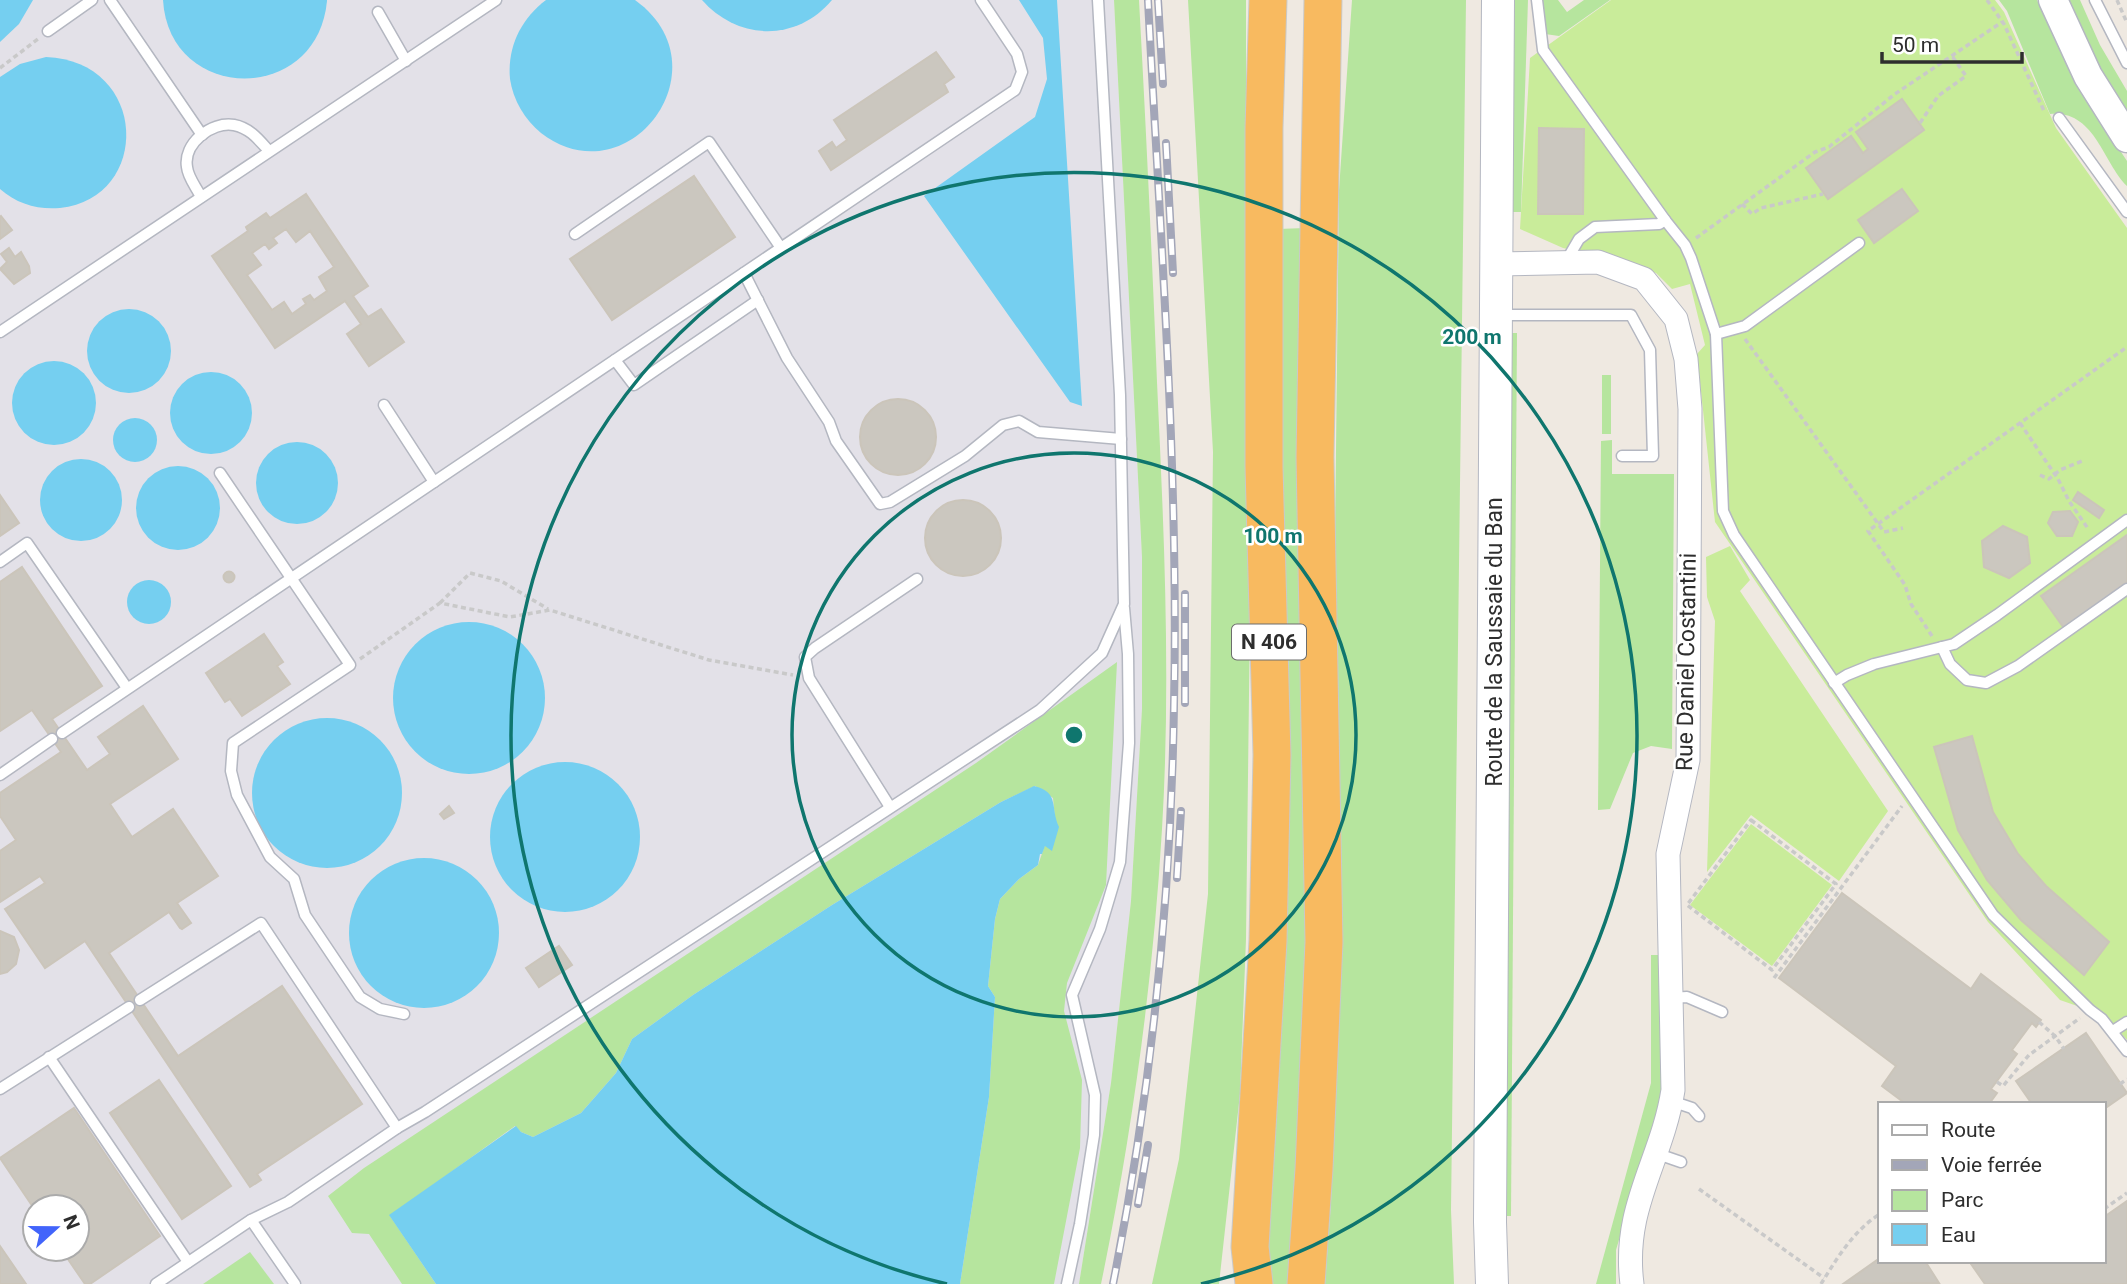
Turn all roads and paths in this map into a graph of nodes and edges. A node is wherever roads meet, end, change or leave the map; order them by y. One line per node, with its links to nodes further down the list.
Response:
1 (92, 0): 18 (lane)
2 (110, 0): 26 (lane)
3 (496, 0): 21 (lane)
4 (981, 0): 37 (lane)
5 (1098, 0): 50 (lane)
6 (1268, 0): 105 (highway, N 406)
7 (1324, 0): 19 (highway, N 406)
8 (1338, 0): 19 (highway)
9 (1498, 0): 39 (main road, Route de la Saussaie du Ban)
10 (1537, 0): 33 (lane)
11 (1987, 0): 16 (path)
12 (2053, 0): 27 (street)
13 (2095, 0): 22 (lane)
14 (2117, 0): 17 (path)
15 (378, 12): 21 (lane)
16 (2002, 22): 20 (path); 24 (path)
17 (2127, 23)
18 (48, 31): 23 (path)
19 (1321, 54): 113 (highway, N 406)
20 (1952, 56): 25 (path); 31 (path)
21 (406, 61): 28 (lane)
22 (2127, 63)
23 (0, 68)
24 (2054, 118): 32 (lane)
25 (1920, 123)
26 (202, 135): 28 (lane); 30 (lane)
27 (2127, 138)
28 (269, 152): 30 (lane)
29 (1823, 194): 31 (path)
30 (201, 197): 43 (lane)
31 (1742, 204): 35 (path)
32 (2127, 212)
33 (1665, 220): 38 (lane); 44 (lane)
34 (575, 234): 37 (lane)
35 (1700, 235)
36 (1859, 243): 44 (lane)
37 (781, 248): 40 (lane)
38 (1565, 263): 39 (street, Rue Daniel Costantini); 78 (street, Rue Daniel Costantini)
39 (1497, 264): 42 (main road, Route de la Saussaie du Ban)
40 (744, 273): 41 (lane); 47 (lane)
41 (758, 300): 47 (lane); 50 (lane)
42 (1496, 315): 51 (lane); 114 (main road, Route de la Saussaie du Ban)
43 (0, 332)
44 (1716, 334): 71 (lane)
45 (1748, 343): 58 (path)
46 (2127, 347): 49 (path)
47 (614, 360): 56 (lane)
48 (384, 405): 56 (lane)
49 (2020, 423): 54 (path); 58 (path)
50 (1121, 439): 66 (lane)
51 (1622, 456)
52 (2082, 461): 54 (path)
53 (219, 473): 62 (lane)
54 (2055, 474): 55 (path); 60 (path)
55 (2039, 475)
56 (434, 482): 62 (lane)
57 (2127, 520): 60 (lane)
58 (1878, 524): 59 (path); 68 (path)
59 (1903, 528)
60 (2097, 542): 68 (lane)
61 (0, 562): 72 (lane)
62 (291, 578): 69 (lane); 72 (lane)
63 (917, 579): 70 (lane)
64 (2127, 589): 68 (lane)
65 (440, 603): 67 (path); 67 (path); 69 (path)
66 (1124, 604): 75 (lane); 110 (lane)
67 (550, 610): 70 (path)
68 (1938, 647): 71 (lane)
69 (350, 665): 83 (lane)
70 (809, 678): 75 (lane)
71 (1834, 683): 74 (lane)
72 (127, 688): 73 (lane)
73 (0, 775)
74 (1912, 793): 77 (path); 81 (lane)
75 (890, 807): 97 (lane)
76 (1772, 970): 76 (path)
77 (1774, 978)
78 (1670, 998): 82 (lane); 95 (street, Rue Daniel Costantini)
79 (140, 1000): 97 (lane)
80 (129, 1007): 90 (lane)
81 (2090, 1010): 86 (lane); 87 (path)
82 (1722, 1012)
83 (404, 1014)
84 (2039, 1022): 87 (path)
85 (2127, 1023): 86 (lane)
86 (2113, 1031): 89 (lane)
87 (2055, 1036): 88 (path); 92 (path)
88 (2064, 1049)
89 (2127, 1051)
90 (49, 1057): 94 (lane); 106 (lane)
91 (2127, 1079): 93 (path)
92 (1997, 1082)
93 (2120, 1084)
94 (0, 1090)
95 (1671, 1101): 96 (lane); 98 (street, Rue Daniel Costantini)
96 (1699, 1116)
97 (397, 1128): 104 (lane)
98 (1655, 1153): 99 (lane); 115 (street, Rue Daniel Costantini)
99 (1681, 1162)
100 (1699, 1189): 107 (path)
101 (2127, 1193): 102 (path)
102 (2106, 1208)
103 (1878, 1216): 107 (path)
104 (251, 1220): 106 (lane); 109 (lane)
105 (1250, 1247): 111 (highway); 112 (highway, N 406)
106 (188, 1262): 108 (lane)
107 (1824, 1278): 116 (path)
108 (156, 1284)
109 (295, 1284)
110 (1067, 1284)
111 (1231, 1284)
112 (1254, 1284)
113 (1306, 1284)
114 (1492, 1284)
115 (1632, 1284)
116 (1821, 1284)

